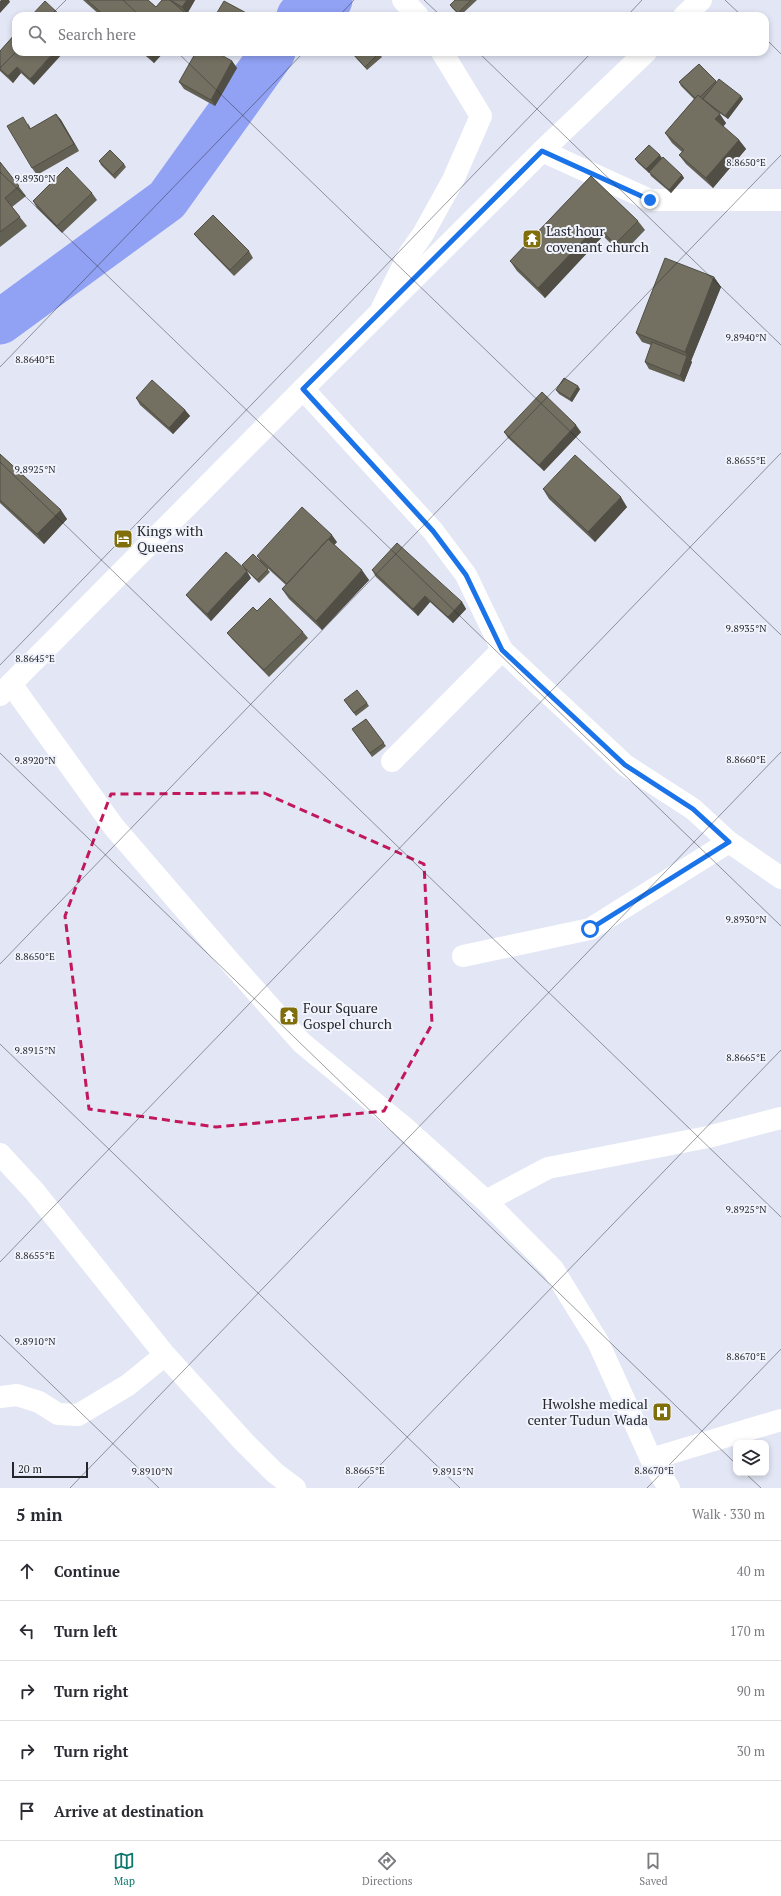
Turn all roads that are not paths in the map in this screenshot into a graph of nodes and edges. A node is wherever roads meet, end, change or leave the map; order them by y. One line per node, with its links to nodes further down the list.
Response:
1 (403, 0): 3 (street)
2 (701, 0): 4 (street)
3 (414, 12)
4 (688, 12)
5 (444, 56): 9 (street)
6 (642, 56): 7 (street)
7 (542, 151): 8 (street); 9 (street)
8 (781, 200)
9 (380, 312): 10 (street)
10 (303, 389): 11 (street); 12 (street)
11 (502, 650): 13 (street); 14 (street)
12 (6, 689): 19 (street)
13 (392, 760)
14 (729, 842): 15 (street); 16 (street)
15 (781, 878)
16 (464, 956)
17 (781, 1118): 19 (street)
18 (0, 1154): 20 (street)
19 (486, 1201): 23 (street)
20 (165, 1355): 21 (street); 24 (street)
21 (0, 1398)
22 (781, 1420): 23 (street)
23 (651, 1459): 25 (street)
24 (294, 1488)
25 (669, 1488)

